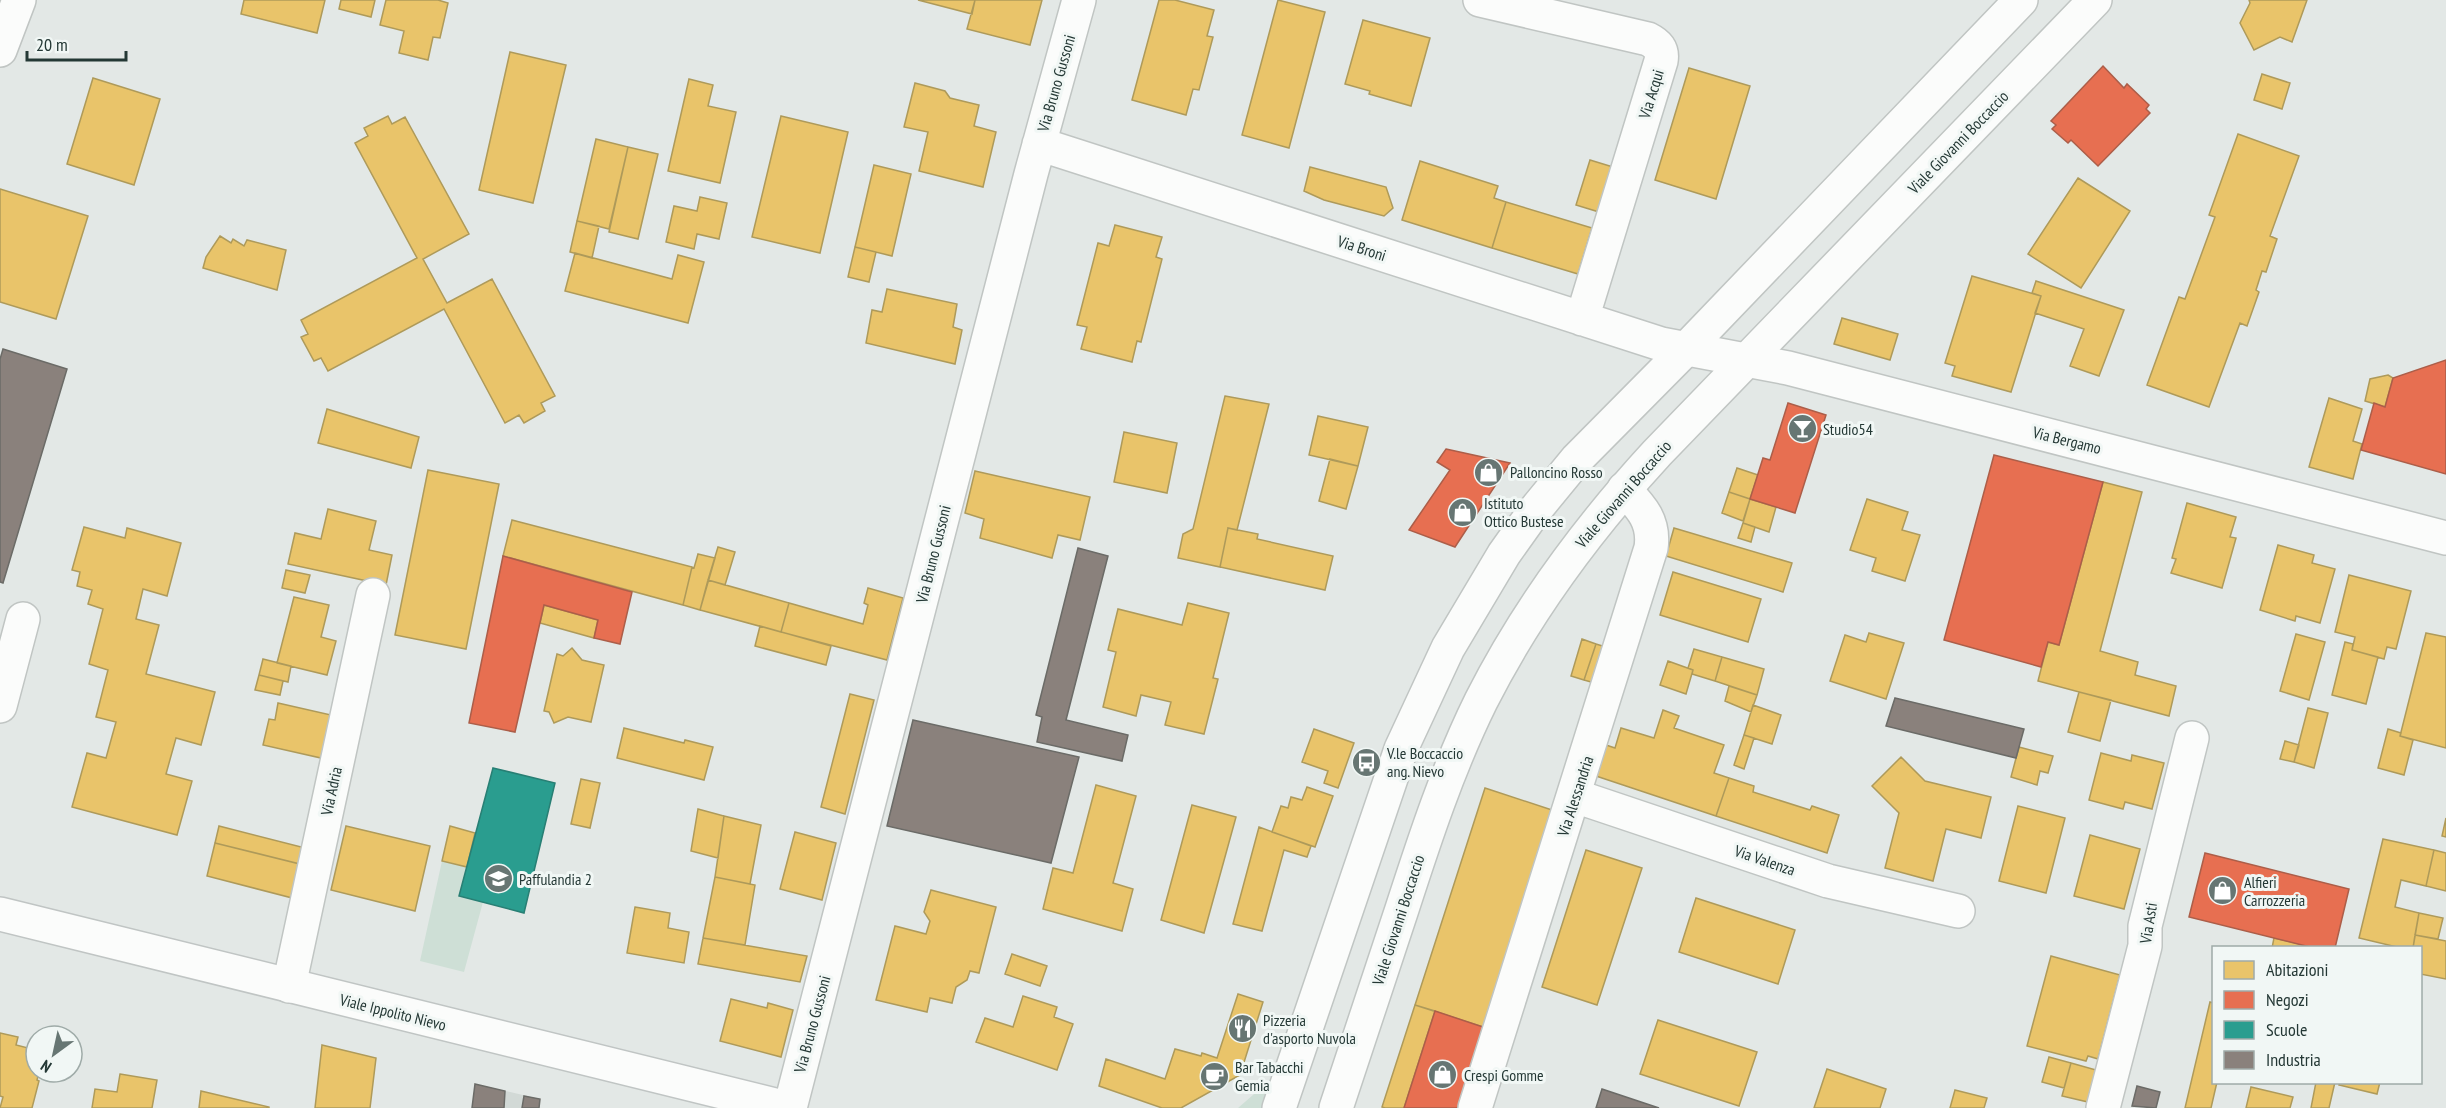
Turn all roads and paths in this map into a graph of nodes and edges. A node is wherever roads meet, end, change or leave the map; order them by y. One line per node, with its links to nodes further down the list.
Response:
1 (1079, 0): 7 (street, Via Bruno Gussoni)
2 (1480, 0): 8 (street, Via Acqui)
3 (2021, 0): 9 (street)
4 (2095, 0): 10 (street, Viale Giovanni Boccaccio)
5 (11, 11): 6 (street)
6 (0, 50)
7 (1039, 144): 8 (street, Via Broni); 21 (street, Via Bruno Gussoni)
8 (1582, 319): 9 (street, Via Broni)
9 (1686, 350): 10 (street, Via Bergamo); 22 (street)
10 (1746, 360): 11 (street, Viale Giovanni Boccaccio); 12 (street, Via Bergamo)
11 (1624, 489): 17 (street, Via Alessandria); 23 (street, Viale Giovanni Boccaccio)
12 (2446, 538)
13 (374, 595): 20 (street, Via Adria)
14 (23, 619): 15 (street)
15 (0, 706)
16 (2192, 738): 25 (street, Via Asti)
17 (1575, 796): 18 (street, Via Valenza); 24 (street, Via Alessandria)
18 (1958, 911)
19 (0, 914): 20 (street, Viale Ippolito Nievo)
20 (289, 986): 21 (street, Viale Ippolito Nievo)
21 (788, 1108)
22 (1279, 1108)
23 (1336, 1108)
24 (1476, 1108)
25 (2103, 1108)

